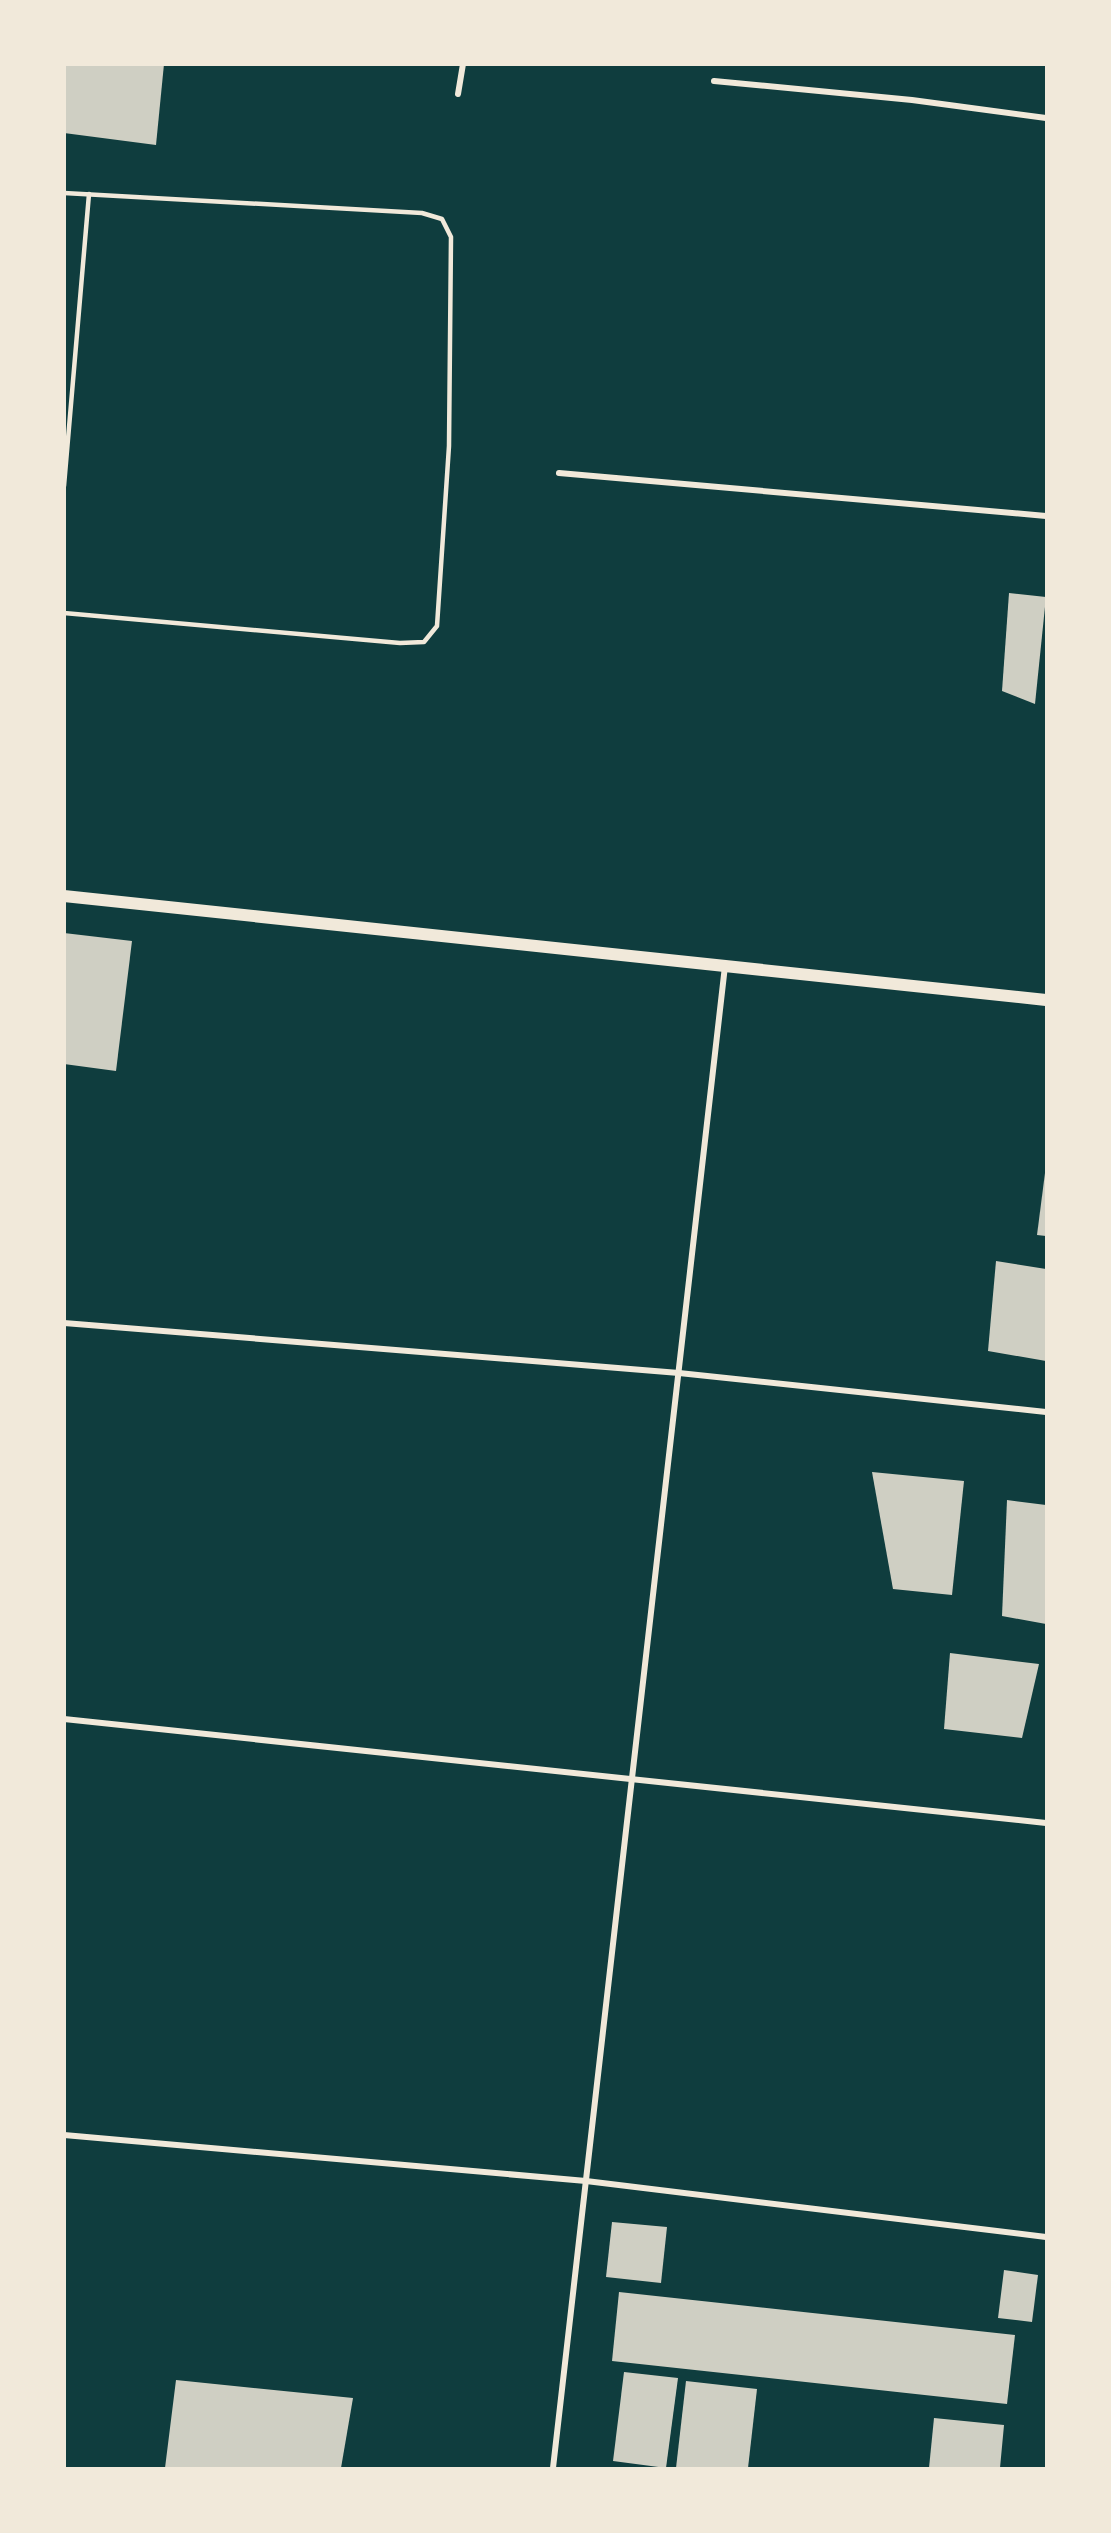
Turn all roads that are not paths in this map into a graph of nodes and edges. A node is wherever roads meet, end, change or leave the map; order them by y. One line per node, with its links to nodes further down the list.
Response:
1 (463, 64): 3 (street)
2 (714, 81): 4 (street)
3 (458, 94)
4 (1047, 118)
5 (64, 193): 6 (lane)
6 (89, 195): 8 (lane); 10 (lane)
7 (559, 473): 9 (street)
8 (64, 486)
9 (1047, 516)
10 (64, 613)
11 (64, 896): 12 (main road)
12 (725, 965): 13 (main road); 15 (street)
13 (1047, 1000)
14 (64, 1323): 15 (street)
15 (679, 1373): 16 (street); 18 (street)
16 (1047, 1412)
17 (64, 1719): 18 (street)
18 (632, 1780): 19 (street); 21 (street)
19 (1047, 1823)
20 (64, 2135): 21 (street)
21 (586, 2181): 22 (street); 23 (street)
22 (1047, 2237)
23 (553, 2469)

